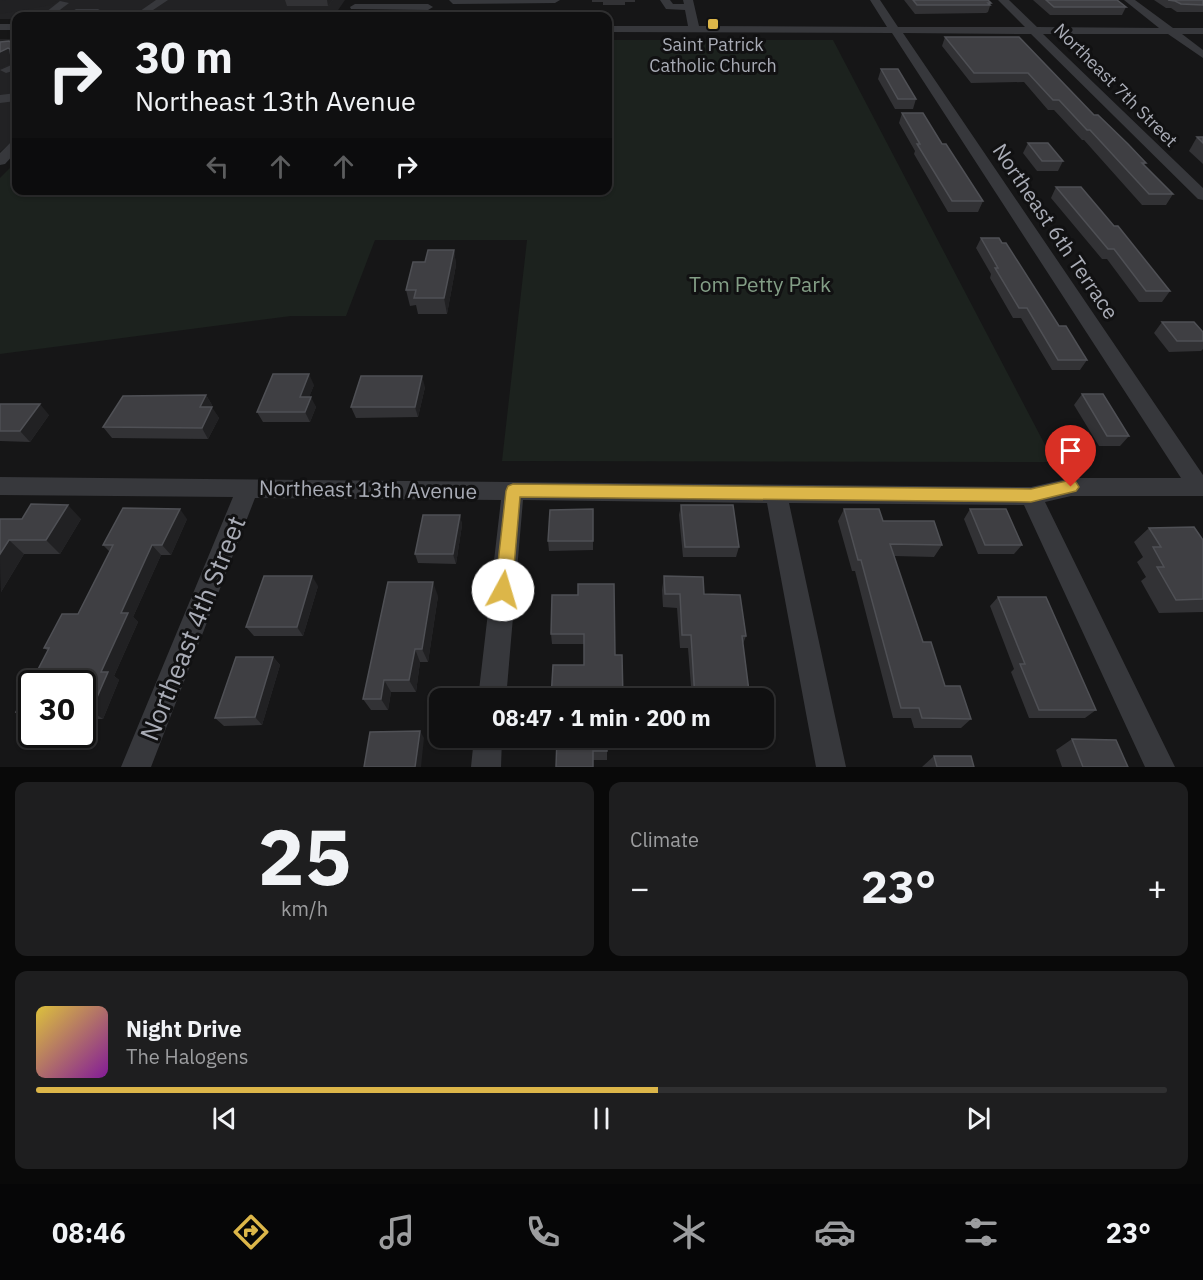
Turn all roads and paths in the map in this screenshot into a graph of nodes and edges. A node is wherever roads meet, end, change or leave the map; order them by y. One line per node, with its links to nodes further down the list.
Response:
1 (164, 0): 16 (street)
2 (555, 0): 8 (street)
3 (665, 0): 9 (street)
4 (875, 0): 19 (street, Northeast 6th Terrace)
5 (1003, 0): 21 (street, Northeast 7th Street)
6 (1130, 0): 20 (street)
7 (64, 3): 13 (street)
8 (452, 3)
9 (688, 3): 18 (street)
10 (428, 7): 12 (street)
11 (354, 8): 12 (street)
12 (382, 8)
13 (52, 12)
14 (76, 12): 15 (street)
15 (98, 12)
16 (144, 12)
17 (612, 29): 18 (street)
18 (694, 29): 19 (street)
19 (896, 30): 21 (street); 28 (street, Northeast 6th Terrace)
20 (1171, 30): 21 (street); 22 (street); 23 (street)
21 (1036, 31): 26 (street, Northeast 7th Street)
22 (1203, 31)
23 (1203, 55)
24 (12, 150): 25 (street)
25 (0, 160)
26 (1203, 196)
27 (0, 486): 29 (street, Northeast 13th Avenue)
28 (1201, 487): 32 (street, Northeast 13th Avenue)
29 (248, 488): 30 (street, Northeast 13th Avenue); 35 (street, Northeast 4th Street)
30 (513, 491): 31 (street, Northeast 13th Avenue); 33 (street)
31 (776, 493): 32 (street, Northeast 13th Avenue); 37 (street)
32 (1031, 496): 38 (street)
33 (493, 688)
34 (487, 748): 36 (street)
35 (136, 767)
36 (486, 767)
37 (831, 767)
38 (1160, 767)

